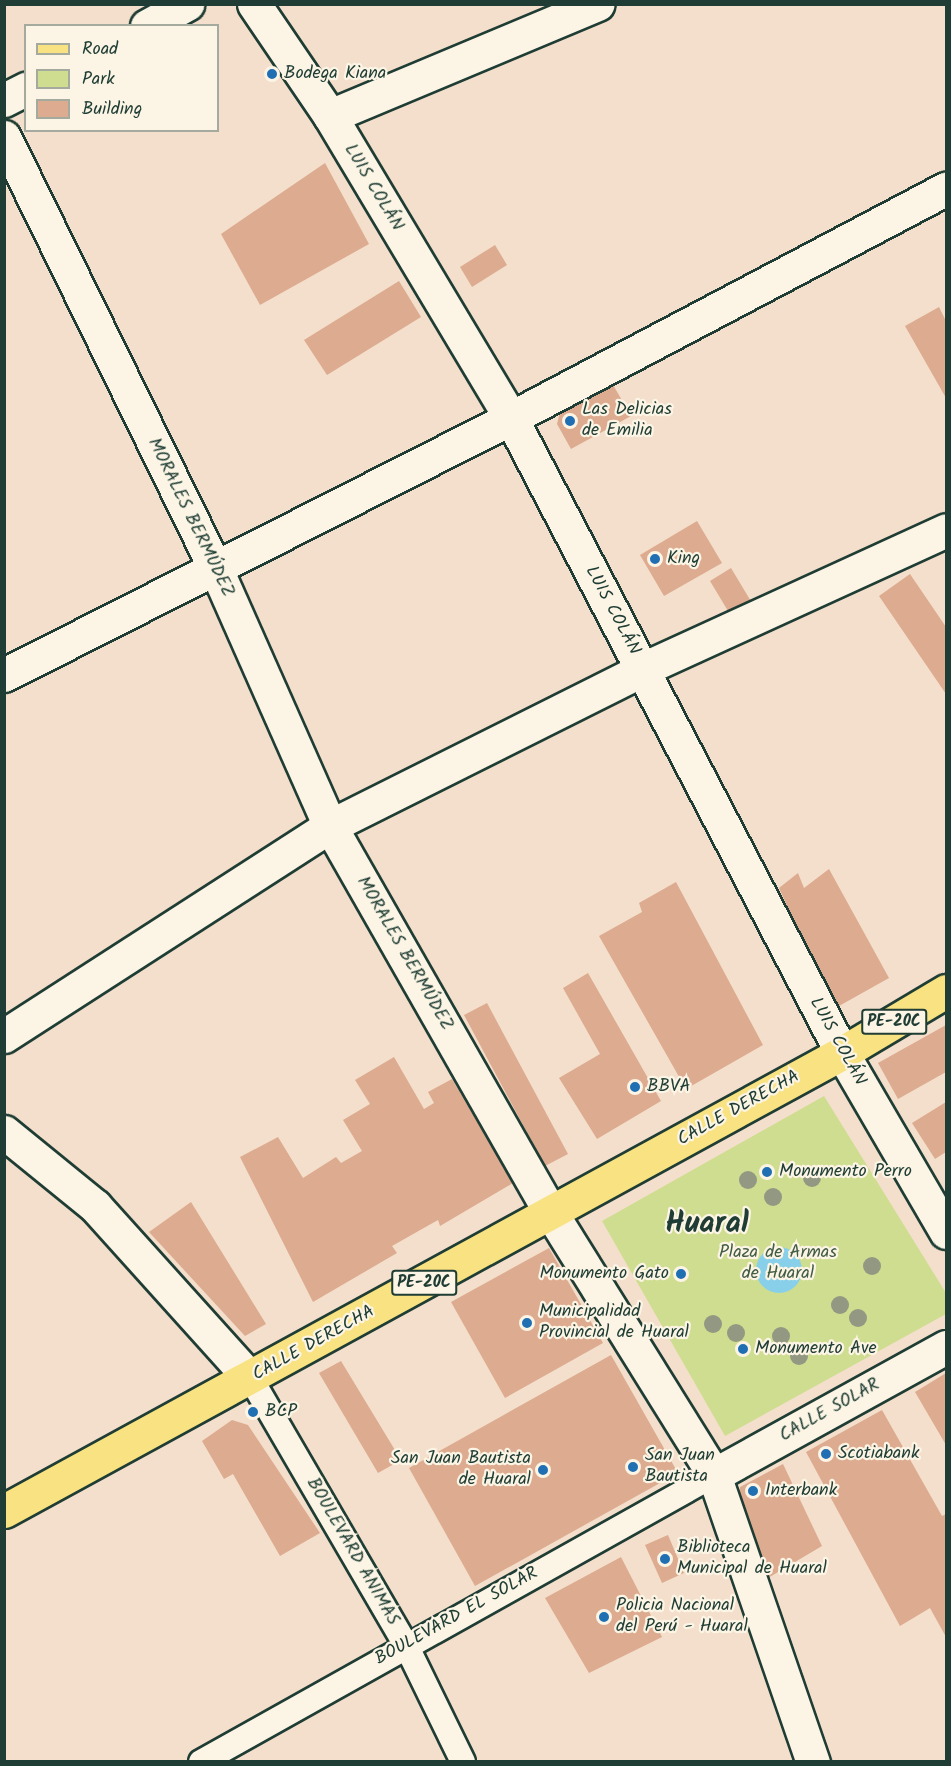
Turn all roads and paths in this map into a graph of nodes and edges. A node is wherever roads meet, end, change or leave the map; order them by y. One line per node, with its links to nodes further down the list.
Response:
1 (187, 4): 4 (street)
2 (254, 4): 7 (street, LUIS COLÁN)
3 (598, 4): 7 (street)
4 (151, 24)
5 (24, 90): 6 (street)
6 (4, 100)
7 (330, 116): 10 (street, LUIS COLÁN)
8 (4, 137): 12 (street, MORALES BERMÚDEZ)
9 (946, 189): 10 (street)
10 (511, 418): 12 (street); 13 (street, LUIS COLÁN)
11 (946, 530): 13 (street)
12 (216, 569): 14 (street); 15 (street, MORALES BERMÚDEZ)
13 (642, 669): 15 (street); 18 (street, LUIS COLÁN)
14 (4, 675)
15 (330, 825): 17 (street); 20 (street, MORALES BERMÚDEZ)
16 (946, 991): 18 (main road, PE-20C)
17 (4, 1036)
18 (842, 1053): 20 (main road, CALLE DERECHA / PE-20C); 21 (street, LUIS COLÁN)
19 (4, 1132): 23 (street)
20 (551, 1213): 23 (main road, CALLE DERECHA / PE-20C); 24 (street, MORALES BERMÚDEZ)
21 (946, 1232)
22 (946, 1347): 24 (street, CALLE SOLAR)
23 (251, 1379): 25 (main road, CALLE DERECHA / PE-20C); 26 (street, BOULEVARD ANIMAS)
24 (714, 1475): 26 (street, BOULEVARD EL SOLAR); 29 (street, MORALES BERMÚDEZ)
25 (4, 1510)
26 (406, 1645): 27 (street, BOULEVARD EL SOLAR); 28 (street, BOULEVARD ANIMAS)
27 (201, 1761)
28 (463, 1761)
29 (813, 1761)

